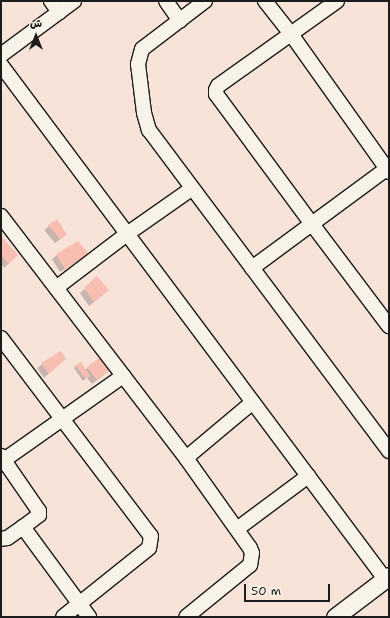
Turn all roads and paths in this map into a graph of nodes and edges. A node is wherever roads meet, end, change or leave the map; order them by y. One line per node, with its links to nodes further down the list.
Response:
1 (74, 1): 6 (street)
2 (166, 1): 7 (street)
3 (205, 1): 7 (street)
4 (265, 1): 8 (street)
5 (337, 1): 8 (street)
6 (55, 6): 9 (street)
7 (180, 20): 12 (street)
8 (291, 34): 11 (street); 14 (street)
9 (1, 55)
10 (1, 65): 15 (street)
11 (388, 169): 14 (street)
12 (191, 189): 15 (street); 16 (street)
13 (1, 216): 17 (street)
14 (312, 224): 16 (street); 18 (street)
15 (127, 234): 17 (street); 21 (street)
16 (252, 268): 23 (street)
17 (56, 288): 20 (street)
18 (389, 326)
19 (1, 338): 22 (street)
20 (123, 376): 22 (street); 25 (street)
21 (253, 402): 25 (street); 26 (street)
22 (63, 418): 24 (street); 31 (street)
23 (389, 451)
24 (2, 458): 27 (street)
25 (186, 458): 28 (street)
26 (308, 476): 28 (street); 30 (street)
27 (23, 527): 29 (street); 31 (street)
28 (237, 529): 32 (street)
29 (1, 539)
30 (387, 578): 35 (street)
31 (80, 604): 33 (street); 34 (street)
32 (193, 615)
33 (63, 617)
34 (89, 617)
35 (335, 617)

